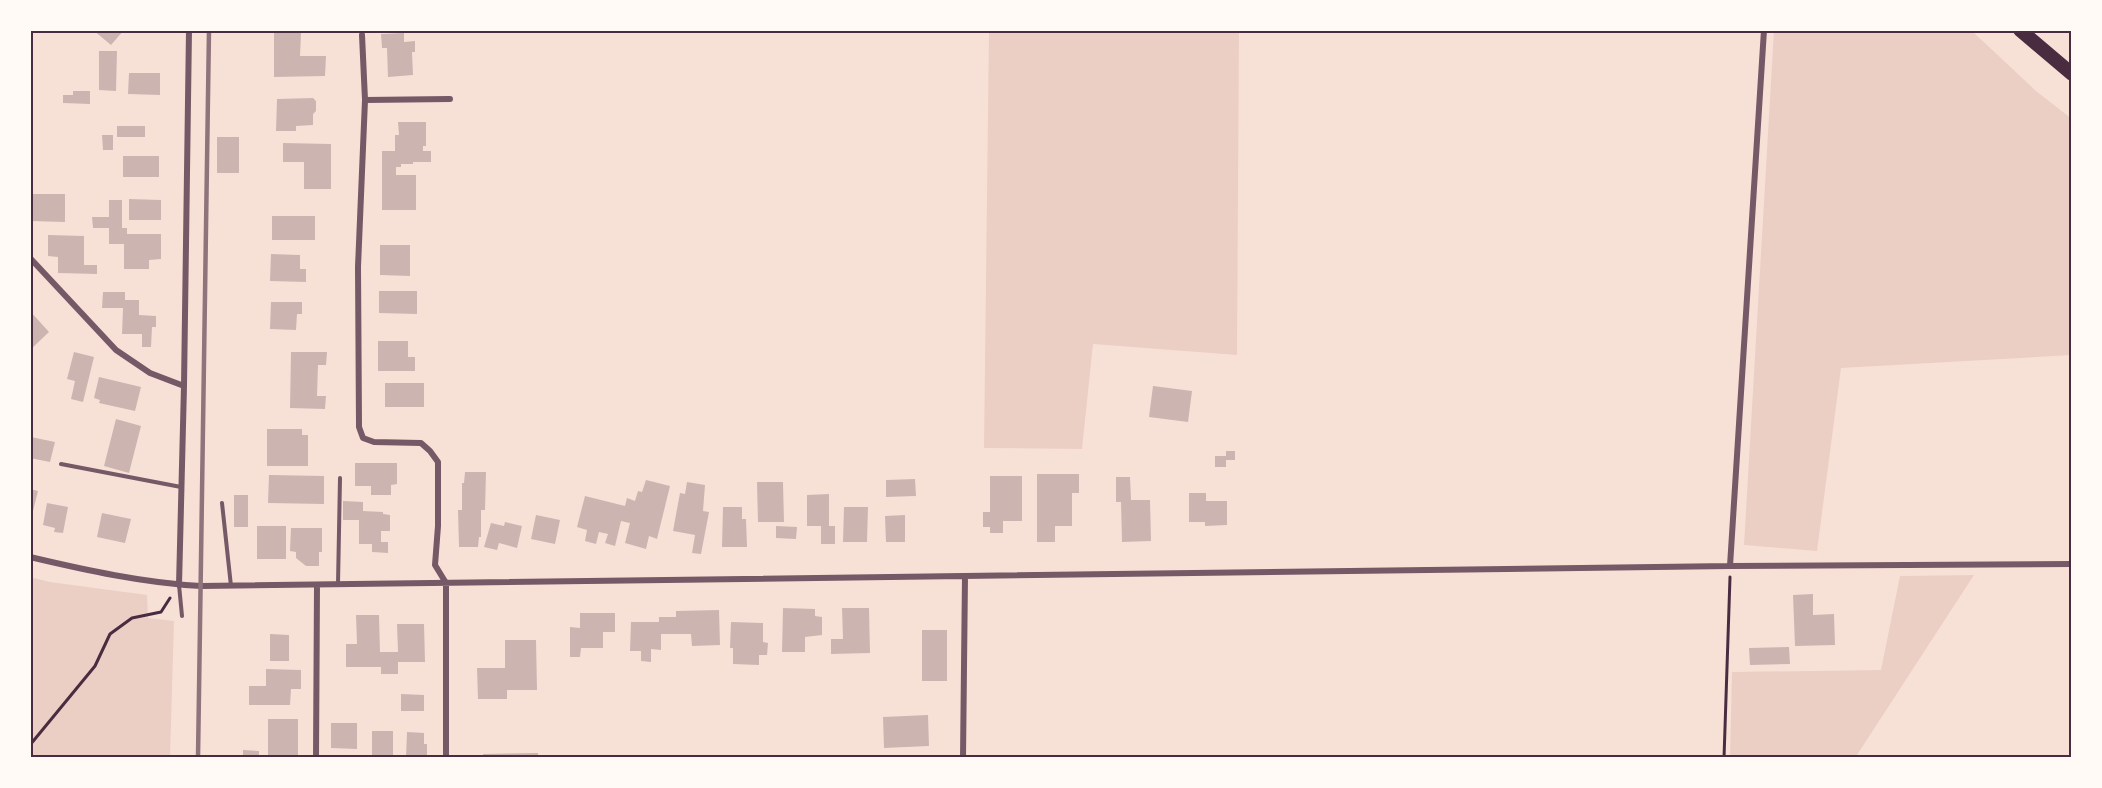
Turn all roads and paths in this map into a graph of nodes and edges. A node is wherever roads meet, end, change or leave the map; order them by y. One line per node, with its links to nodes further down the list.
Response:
1 (189, 30): 9 (street)
2 (1764, 30): 16 (street)
3 (2020, 30): 5 (highway)
4 (362, 35): 7 (street)
5 (2072, 74)
6 (450, 99): 7 (street)
7 (365, 100): 18 (street)
8 (30, 258): 9 (street)
9 (184, 386): 12 (street)
10 (61, 465): 12 (lane)
11 (340, 478): 19 (lane)
12 (182, 488): 20 (street)
13 (222, 503): 22 (lane)
14 (30, 557): 20 (street)
15 (2072, 564): 16 (street)
16 (1730, 566): 17 (street); 30 (path)
17 (965, 576): 18 (street); 29 (street)
18 (446, 583): 19 (street); 26 (street)
19 (338, 584): 21 (street)
20 (179, 585): 22 (street); 23 (lane); 24 (path)
21 (317, 585): 22 (street); 25 (street)
22 (231, 586)
23 (182, 616)
24 (30, 745)
25 (316, 758)
26 (446, 758)
27 (840, 758): 28 (lane)
28 (884, 758)
29 (963, 758)
30 (1724, 758)

